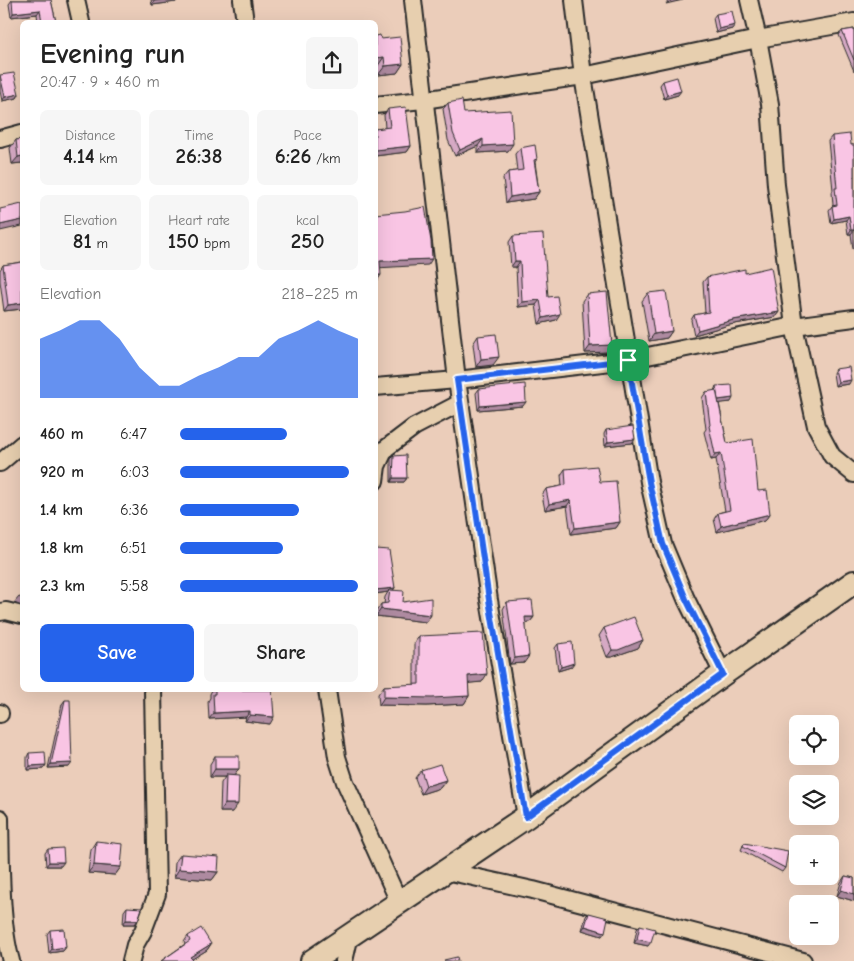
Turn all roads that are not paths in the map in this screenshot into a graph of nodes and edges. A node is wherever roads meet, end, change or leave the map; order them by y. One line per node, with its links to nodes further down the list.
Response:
1 (76, 0): 6 (street)
2 (242, 0): 7 (street)
3 (413, 0): 11 (street)
4 (574, 0): 10 (street)
5 (749, 0): 9 (street)
6 (81, 20)
7 (245, 20)
8 (854, 22): 9 (street)
9 (758, 39): 10 (street); 16 (street)
10 (583, 76): 11 (street); 17 (street)
11 (423, 100): 12 (street); 18 (street)
12 (378, 105)
13 (20, 134): 14 (street)
14 (0, 139)
15 (854, 318): 16 (street)
16 (794, 326): 17 (street); 24 (street)
17 (628, 360): 18 (street); 28 (street)
18 (457, 380): 19 (street); 20 (street)
19 (378, 387)
20 (460, 403): 23 (street); 31 (street)
21 (20, 446): 22 (street)
22 (0, 463)
23 (378, 464)
24 (854, 474)
25 (854, 582): 28 (main road)
26 (0, 612): 27 (street)
27 (20, 614)
28 (723, 674): 31 (main road)
29 (153, 692): 37 (street)
30 (328, 692): 34 (street)
31 (526, 817): 33 (main road)
32 (0, 818): 36 (street)
33 (446, 871): 34 (main road); 40 (street)
34 (400, 902): 35 (main road)
35 (350, 935): 38 (main road); 39 (street)
36 (10, 961)
37 (131, 961)
38 (312, 961)
39 (344, 961)
40 (803, 961)

